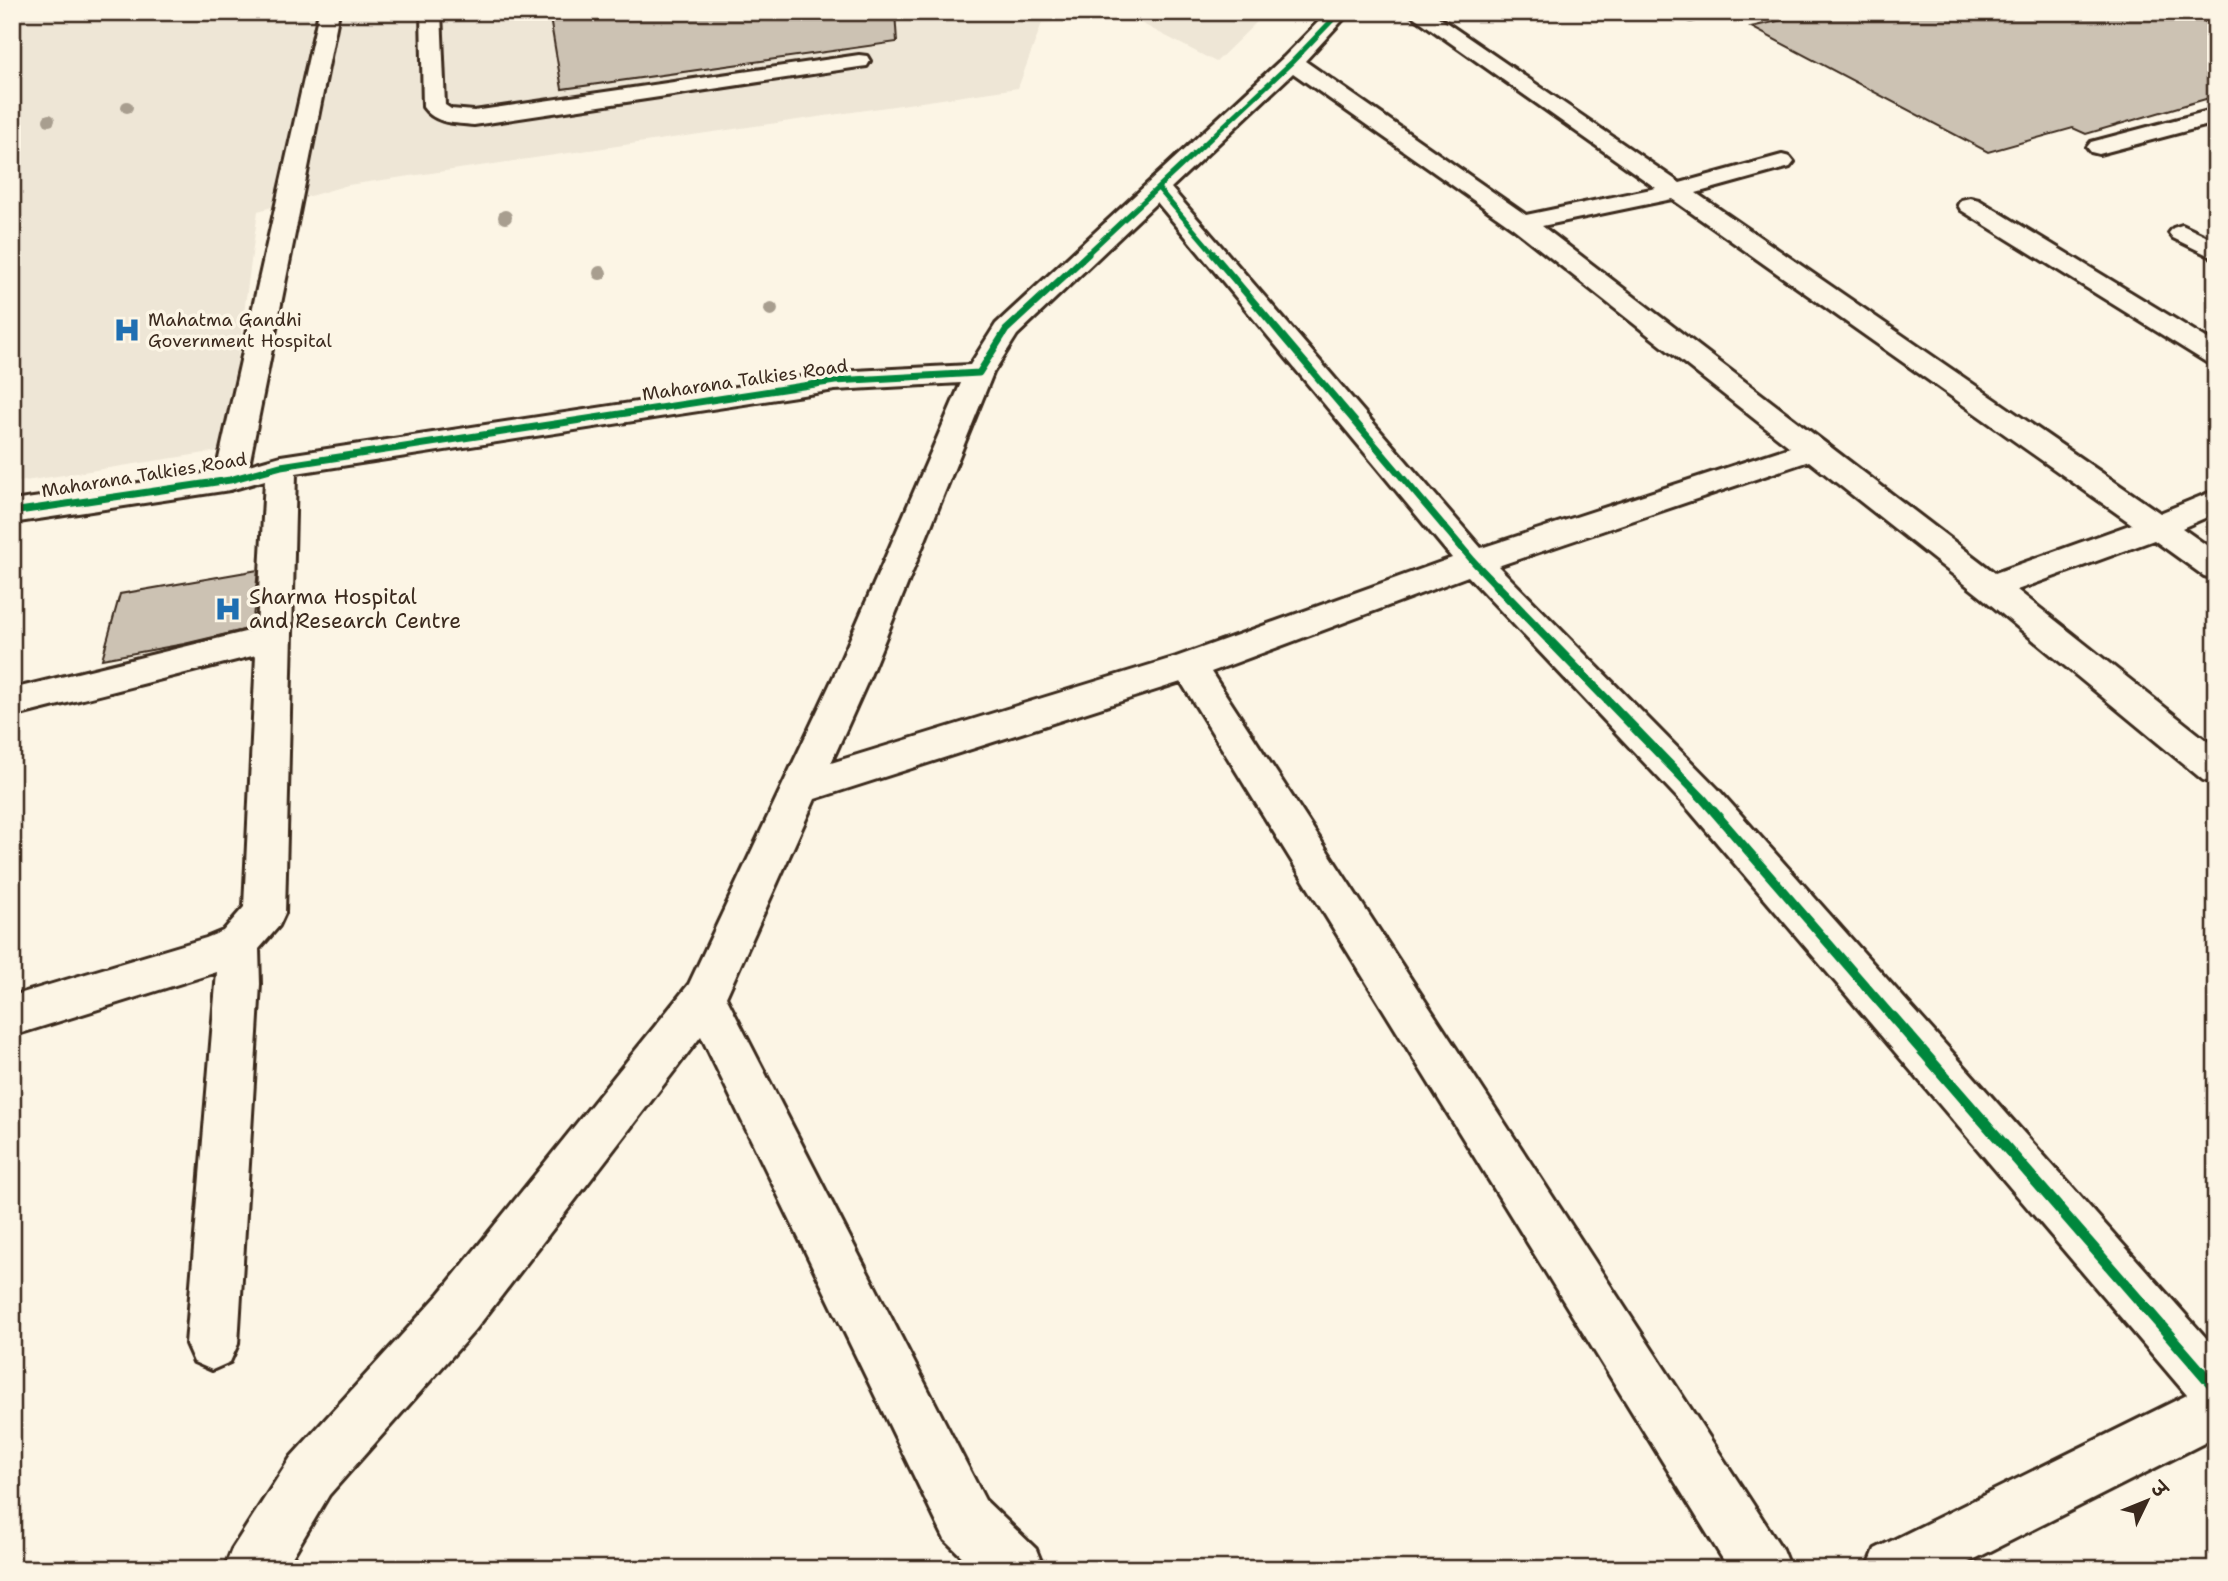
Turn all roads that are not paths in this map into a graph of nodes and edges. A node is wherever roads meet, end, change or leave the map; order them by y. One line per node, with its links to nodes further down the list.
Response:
1 (329, 12): 20 (street)
2 (431, 12): 5 (street)
3 (1340, 12): 6 (street)
4 (1417, 12): 11 (street)
5 (859, 61)
6 (1292, 62): 10 (street); 13 (street)
7 (2216, 116): 8 (street)
8 (2099, 146)
9 (1782, 162): 11 (street)
10 (1158, 188): 17 (street); 24 (street)
11 (1676, 191): 13 (street); 23 (street)
12 (1970, 205): 16 (street)
13 (1522, 223): 18 (street)
14 (2182, 233): 15 (street)
15 (2216, 251)
16 (2216, 356)
17 (979, 373): 19 (street, Maharana Talkies Road); 31 (street)
18 (1811, 450): 24 (street); 26 (street)
19 (281, 466): 20 (street, Maharana Talkies Road); 27 (street)
20 (230, 480): 22 (street, Maharana Talkies Road)
21 (2216, 500): 23 (street)
22 (12, 512)
23 (2157, 527): 25 (street); 26 (street)
24 (1474, 562): 28 (street); 36 (street)
25 (2216, 568)
26 (1991, 587): 30 (street)
27 (276, 637): 29 (street); 32 (street)
28 (1189, 666): 31 (street); 40 (street)
29 (12, 704)
30 (2216, 769)
31 (800, 788): 33 (street)
32 (238, 944): 34 (street); 35 (street)
33 (704, 998): 38 (street); 39 (street)
34 (12, 1016)
35 (212, 1344)
36 (2216, 1389)
37 (2216, 1409): 41 (street)
38 (252, 1569)
39 (1016, 1569)
40 (1762, 1569)
41 (1895, 1569)

